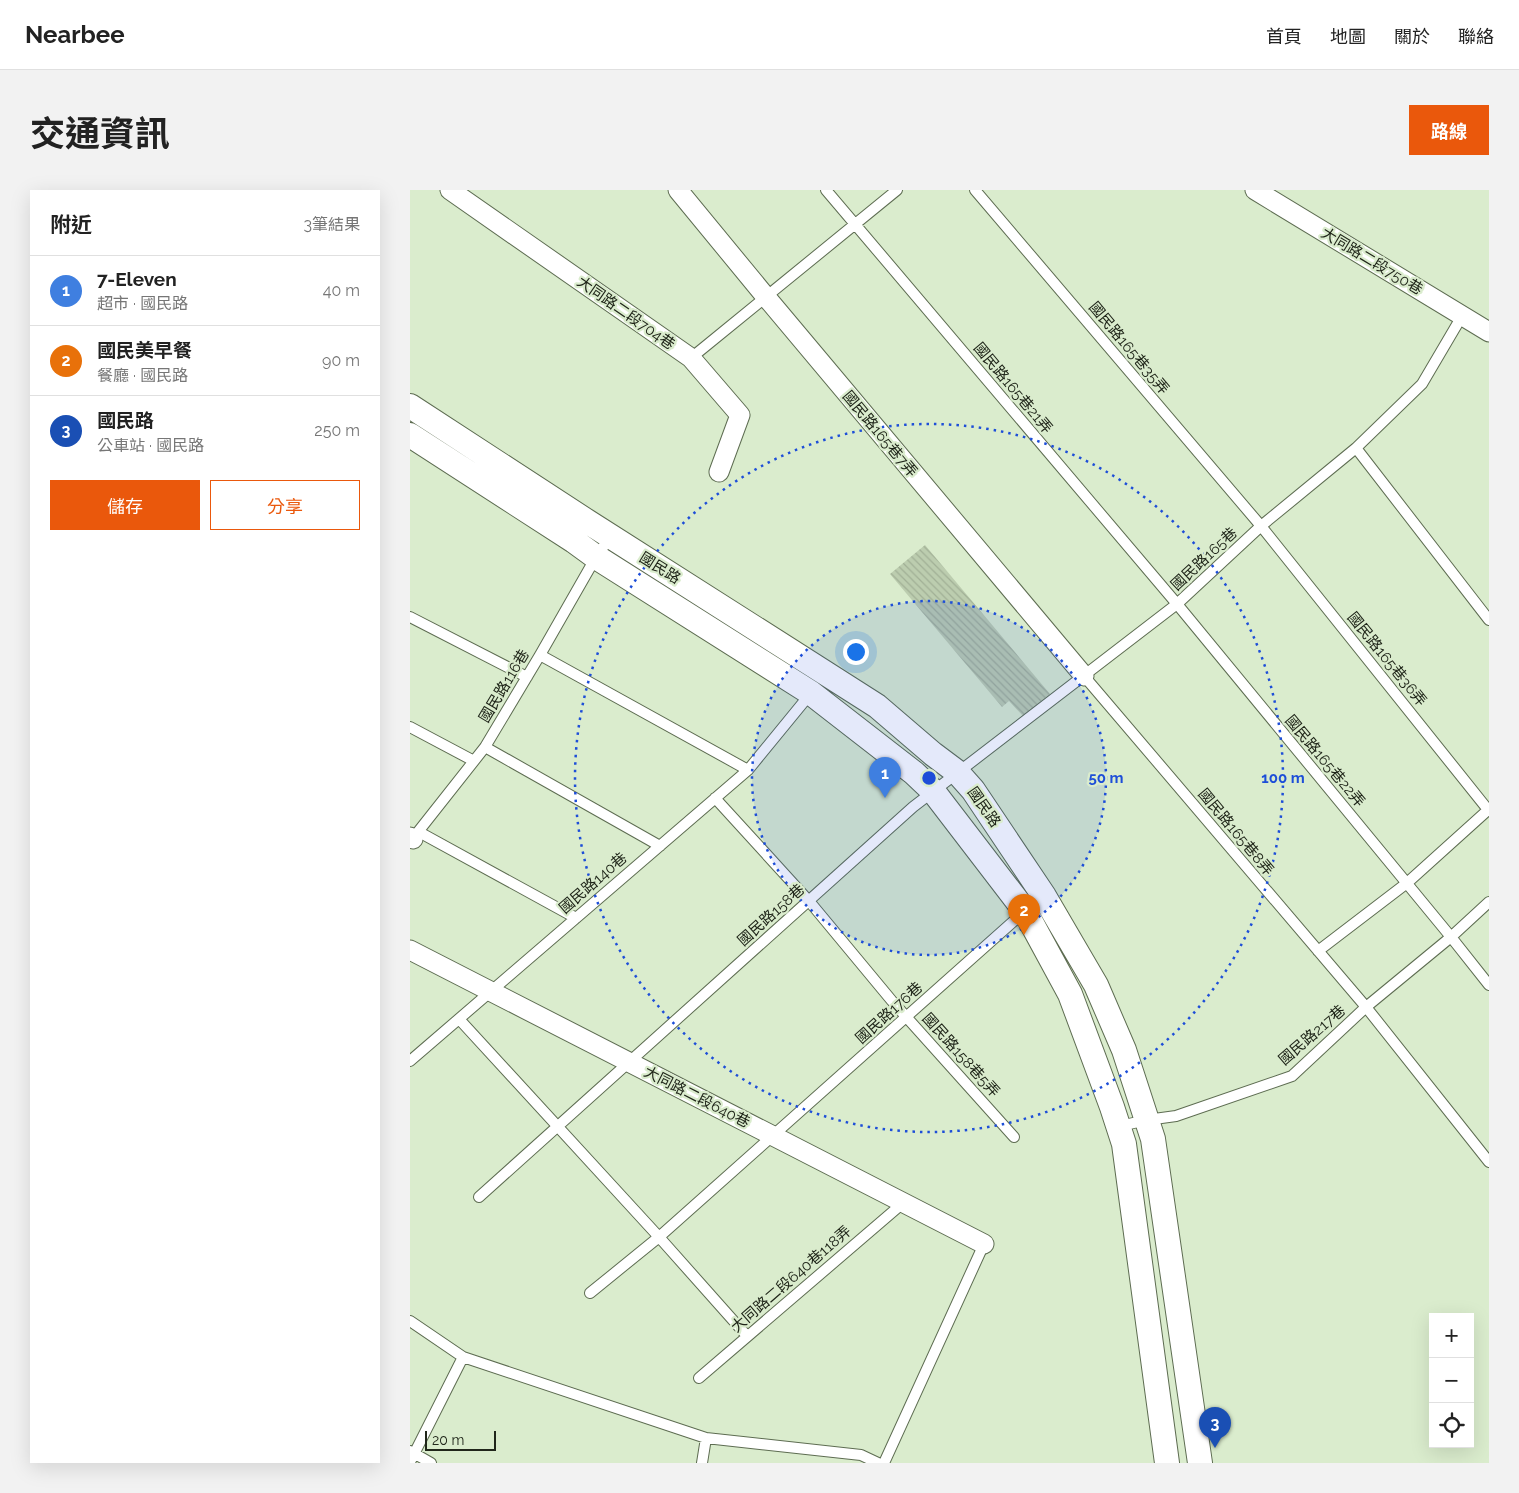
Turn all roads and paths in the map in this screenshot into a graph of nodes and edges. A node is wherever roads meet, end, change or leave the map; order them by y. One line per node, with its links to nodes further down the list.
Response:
1 (450, 190): 11 (street, 大同路二段704巷)
2 (678, 190): 8 (street, 國民路165巷7弄)
3 (826, 190): 7 (lane, 國民路165巷21弄)
4 (897, 190): 7 (lane)
5 (975, 190): 16 (lane, 國民路165巷35弄)
6 (1255, 190): 9 (street, 大同路二段750巷)
7 (855, 224): 8 (lane); 19 (lane, 國民路165巷21弄)
8 (766, 297): 11 (lane); 23 (street, 國民路165巷7弄)
9 (1462, 316): 10 (street, 大同路二段750巷); 14 (lane, 國民路165巷)
10 (1489, 332)
11 (691, 358): 15 (street, 大同路二段704巷)
12 (410, 406): 17 (street, 國民路)
13 (410, 435): 18 (street, 國民路)
14 (1356, 448): 16 (lane, 國民路165巷); 21 (lane)
15 (720, 472)
16 (1261, 526): 19 (lane, 國民路165巷); 33 (lane, 國民路165巷36弄)
17 (611, 536): 18 (lane, 國民路116巷); 30 (street, 國民路)
18 (596, 557): 22 (lane, 國民路116巷); 25 (street, 國民路)
19 (1176, 604): 23 (lane, 國民路165巷); 36 (lane, 國民路165巷22弄)
20 (410, 617): 24 (lane)
21 (1489, 620)
22 (540, 656): 24 (lane, 國民路116巷); 29 (lane)
23 (1084, 676): 30 (lane, 國民路165巷); 43 (lane, 國民路165巷8弄)
24 (527, 677): 27 (lane, 國民路116巷)
25 (811, 692): 29 (lane, 國民路140巷); 31 (street, 國民路)
26 (410, 727): 28 (lane)
27 (485, 747): 28 (lane, 國民路116巷); 35 (lane)
28 (474, 761): 34 (lane, 國民路116巷)
29 (748, 770): 32 (lane, 國民路140巷)
30 (957, 772): 31 (lane, 國民路165巷); 51 (street, 國民路)
31 (933, 791): 37 (lane, 國民路158巷); 39 (street, 國民路)
32 (715, 798): 35 (lane, 國民路140巷); 37 (lane)
33 (1489, 810): 36 (lane)
34 (413, 837): 40 (lane)
35 (660, 846): 40 (lane, 國民路140巷)
36 (1407, 884): 41 (lane, 國民路165巷22弄); 43 (lane)
37 (809, 901): 47 (lane, 國民路158巷5弄); 50 (lane, 國民路158巷)
38 (1489, 902): 41 (lane, 國民路217巷)
39 (1025, 910): 47 (lane, 國民路176巷); 53 (street, 國民路)
40 (576, 918): 45 (lane, 國民路140巷)
41 (1451, 937): 44 (lane, 國民路165巷22弄); 46 (lane, 國民路217巷)
42 (410, 950): 45 (street, 大同路二段640巷)
43 (1318, 951): 46 (lane, 國民路165巷8弄)
44 (1489, 985)
45 (490, 992): 48 (lane, 國民路140巷); 50 (street, 大同路二段640巷)
46 (1366, 1007): 51 (lane, 國民路217巷); 56 (lane, 國民路165巷8弄)
47 (906, 1017): 54 (lane, 國民路176巷); 55 (lane, 國民路158巷5弄)
48 (459, 1019): 49 (lane, 國民路140巷); 52 (lane)
49 (410, 1061)
50 (629, 1062): 52 (lane, 國民路158巷); 54 (street, 大同路二段640巷)
51 (1147, 1120): 53 (lane, 國民路217巷); 73 (street, 國民路)
52 (558, 1126): 57 (lane, 國民路158巷); 59 (lane)
53 (1120, 1126): 72 (street, 國民路)
54 (772, 1136): 58 (street, 大同路二段640巷); 59 (lane, 國民路176巷)
55 (1014, 1137)
56 (1489, 1162)
57 (479, 1197)
58 (903, 1203): 60 (street, 大同路二段640巷); 63 (lane, 大同路二段640巷118弄)
59 (658, 1236): 61 (lane, 國民路176巷); 63 (lane)
60 (984, 1244): 71 (lane)
61 (590, 1293)
62 (410, 1321): 64 (lane)
63 (747, 1336): 65 (lane, 大同路二段640巷118弄)
64 (462, 1357): 66 (lane); 67 (lane)
65 (698, 1378)
66 (706, 1438): 69 (lane); 70 (lane)
67 (411, 1456): 68 (lane)
68 (431, 1463)
69 (702, 1463)
70 (878, 1463)
71 (884, 1463)
72 (1167, 1463)
73 (1200, 1463)

